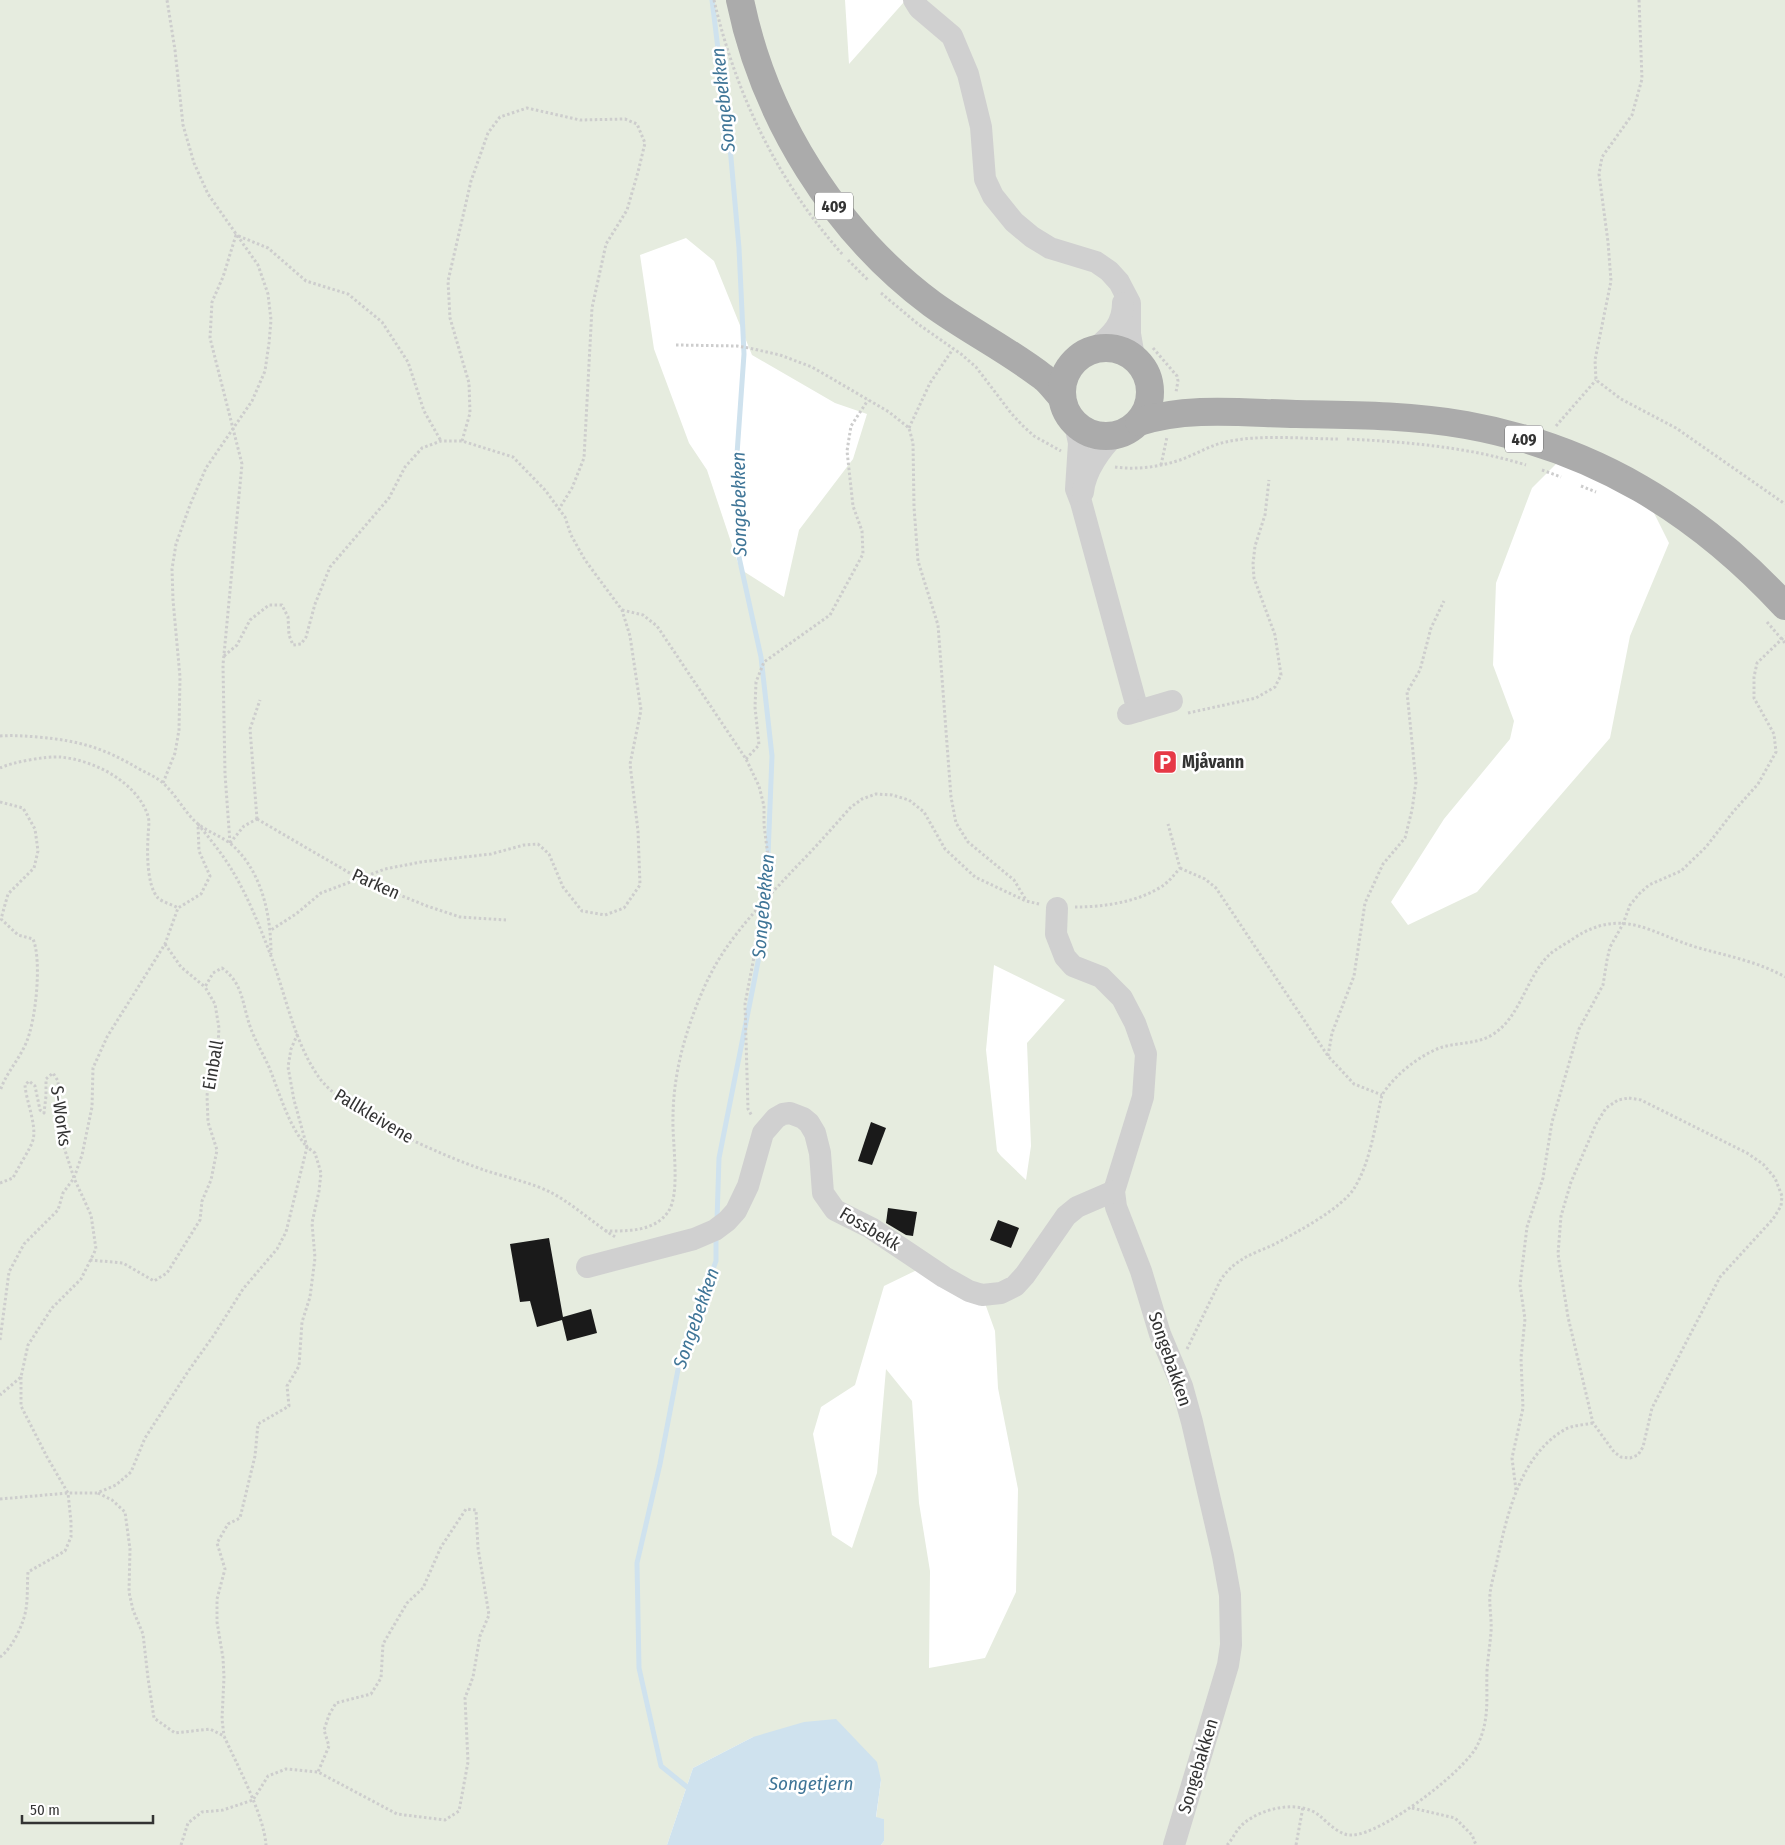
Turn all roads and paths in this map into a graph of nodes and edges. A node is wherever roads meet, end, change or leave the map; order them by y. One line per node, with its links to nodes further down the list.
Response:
1 (167, 0): 6 (path)
2 (714, 0): 7 (path)
3 (740, 0): 12 (main road, 409)
4 (914, 0): 8 (street)
5 (1639, 0): 16 (path)
6 (236, 235): 23 (path); 23 (path); 25 (path)
7 (871, 284)
8 (1122, 287): 13 (street); 14 (street)
9 (878, 290): 11 (path)
10 (676, 345): 18 (path)
11 (953, 349): 22 (path); 28 (path)
12 (1008, 352): 13 (main road, 409); 17 (main road, 409)
13 (1085, 354): 14 (main road, 409); 17 (main road)
14 (1134, 358): 15 (main road, 409)
15 (1149, 380): 19 (main road, 409); 20 (main road)
16 (1596, 380): 27 (path); 33 (path)
17 (1061, 396): 21 (main road, 409)
18 (868, 400): 22 (path); 44 (path)
19 (1212, 411): 20 (main road, 409); 27 (main road, 409)
20 (1139, 422): 24 (main road, 409)
21 (1075, 424): 24 (main road); 28 (street)
22 (909, 428): 55 (path)
23 (233, 429): 40 (path); 46 (path)
24 (1115, 435): 28 (street)
25 (441, 441): 26 (path); 40 (path)
26 (462, 441): 34 (path); 34 (path)
27 (1535, 459): 28 (path); 29 (path); 37 (main road, 409)
28 (1086, 460): 42 (street)
29 (1561, 477)
30 (1269, 480): 42 (path)
31 (1578, 484): 32 (path)
32 (1598, 493)
33 (1785, 504)
34 (559, 509): 36 (path)
35 (1444, 601): 66 (path)
36 (622, 610): 44 (path); 53 (path)
37 (1773, 611): 38 (path)
38 (1783, 637): 39 (path); 59 (path)
39 (1785, 643)
40 (224, 656): 51 (path)
41 (260, 700): 48 (path)
42 (1178, 708)
43 (0, 736): 46 (path)
44 (746, 759): 54 (path)
45 (0, 768): 56 (path)
46 (163, 783): 49 (path)
47 (0, 802): 67 (path)
48 (257, 819): 51 (path); 53 (path, Parken)
49 (198, 824): 51 (path); 56 (path); 62 (path, Pallkleivene)
50 (1168, 824): 52 (path)
51 (230, 843): 60 (path)
52 (1180, 868): 57 (path); 66 (path)
53 (360, 879): 58 (path, Parken); 60 (path)
54 (769, 896): 55 (path); 65 (path, Pallkleivene); 69 (path)
55 (1026, 901): 57 (path)
56 (178, 908): 61 (path)
57 (1057, 908): 73 (street, Songebakken)
58 (506, 920)
59 (1623, 924): 63 (path); 68 (path); 81 (path)
60 (271, 930): 62 (path)
61 (165, 944): 64 (path); 71 (path)
62 (271, 955): 65 (path, Pallkleivene)
63 (1785, 977)
64 (205, 987): 70 (path); 74 (path, Einball)
65 (298, 1033): 70 (path)
66 (1328, 1056): 68 (path)
67 (0, 1091)
68 (1382, 1095): 77 (path)
69 (763, 1133): 73 (street, Fossbekk); 75 (street, Fossbekk)
70 (307, 1147): 83 (path); 86 (path)
71 (74, 1178): 72 (path, S-Works); 74 (path); 76 (path)
72 (0, 1184)
73 (1114, 1191): 77 (street, Songebakken)
74 (90, 1260): 78 (path)
75 (586, 1267)
76 (0, 1340)
77 (1175, 1367): 93 (street, Songebakken)
78 (21, 1377): 79 (path); 82 (path)
79 (0, 1395)
80 (1593, 1423): 80 (path); 81 (path)
81 (1516, 1490): 90 (path)
82 (68, 1493): 83 (path); 84 (path); 85 (path)
83 (98, 1493): 86 (path)
84 (0, 1499)
85 (0, 1658)
86 (224, 1736): 88 (path)
87 (318, 1772): 87 (path); 88 (path)
88 (253, 1800): 91 (path); 92 (path)
89 (1303, 1807): 90 (path); 94 (path); 95 (path)
90 (1412, 1808): 96 (path)
91 (181, 1845)
92 (266, 1845)
93 (1174, 1845)
94 (1227, 1845)
95 (1296, 1845)
96 (1476, 1845)

